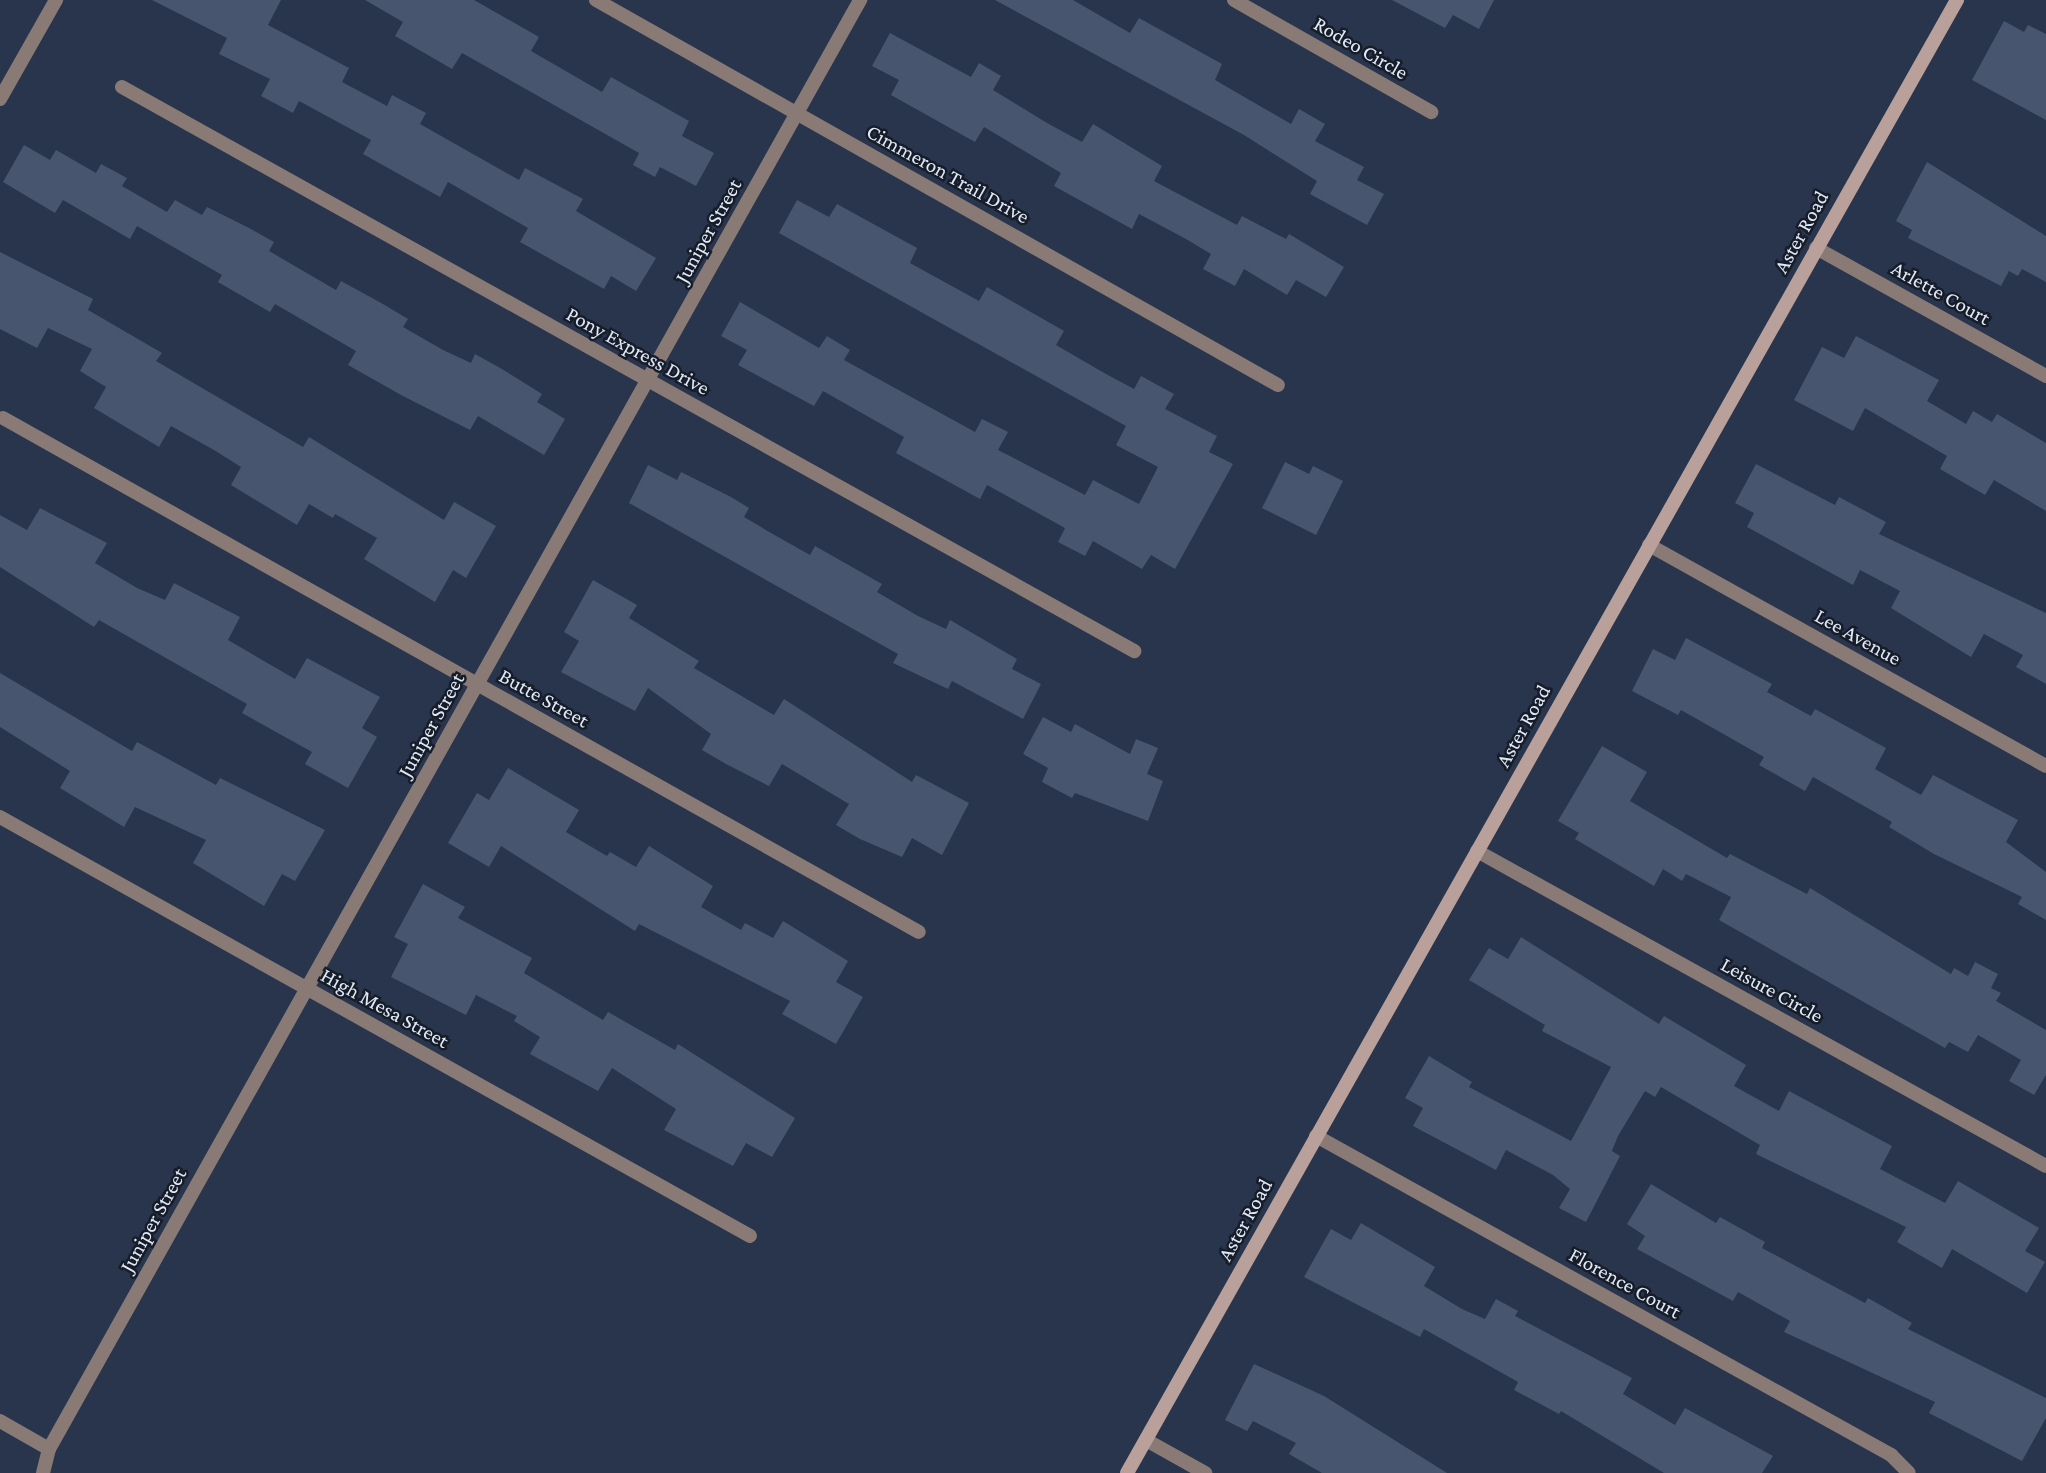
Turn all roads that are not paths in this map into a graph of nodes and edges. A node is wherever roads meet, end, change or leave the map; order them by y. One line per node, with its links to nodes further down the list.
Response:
1 (56, 0): 7 (street)
2 (596, 0): 9 (street, Cimmeron Trail Drive)
3 (860, 0): 9 (street, Juniper Street)
4 (1234, 0): 8 (street, Rodeo Circle)
5 (1957, 0): 10 (main road, Aster Road)
6 (122, 87): 12 (street, Pony Express Drive)
7 (0, 99)
8 (1431, 112)
9 (797, 113): 12 (street, Juniper Street); 13 (street, Cimmeron Trail Drive)
10 (1816, 248): 11 (street, Arlette Court); 15 (main road, Aster Road)
11 (2046, 376)
12 (649, 380): 16 (street, Pony Express Drive); 17 (street, Juniper Street)
13 (1278, 385)
14 (3, 418): 17 (street, Butte Street)
15 (1650, 545): 18 (street, Lee Avenue); 20 (main road, Aster Road)
16 (1134, 651)
17 (478, 685): 21 (street, Butte Street); 22 (street, Juniper Street)
18 (2046, 766)
19 (0, 817): 22 (street, High Mesa Street)
20 (1477, 851): 23 (main road, Aster Road); 24 (street, Leisure Circle)
21 (919, 932)
22 (307, 989): 25 (street, High Mesa Street); 28 (street, Juniper Street)
23 (1316, 1136): 27 (main road, Aster Road); 32 (street, Florence Court)
24 (2046, 1166)
25 (750, 1236)
26 (0, 1421): 28 (street)
27 (1146, 1440): 30 (main road, Aster Road); 31 (street)
28 (49, 1449): 29 (street, Juniper Street)
29 (43, 1473)
30 (1127, 1473)
31 (1205, 1473)
32 (1909, 1473)

